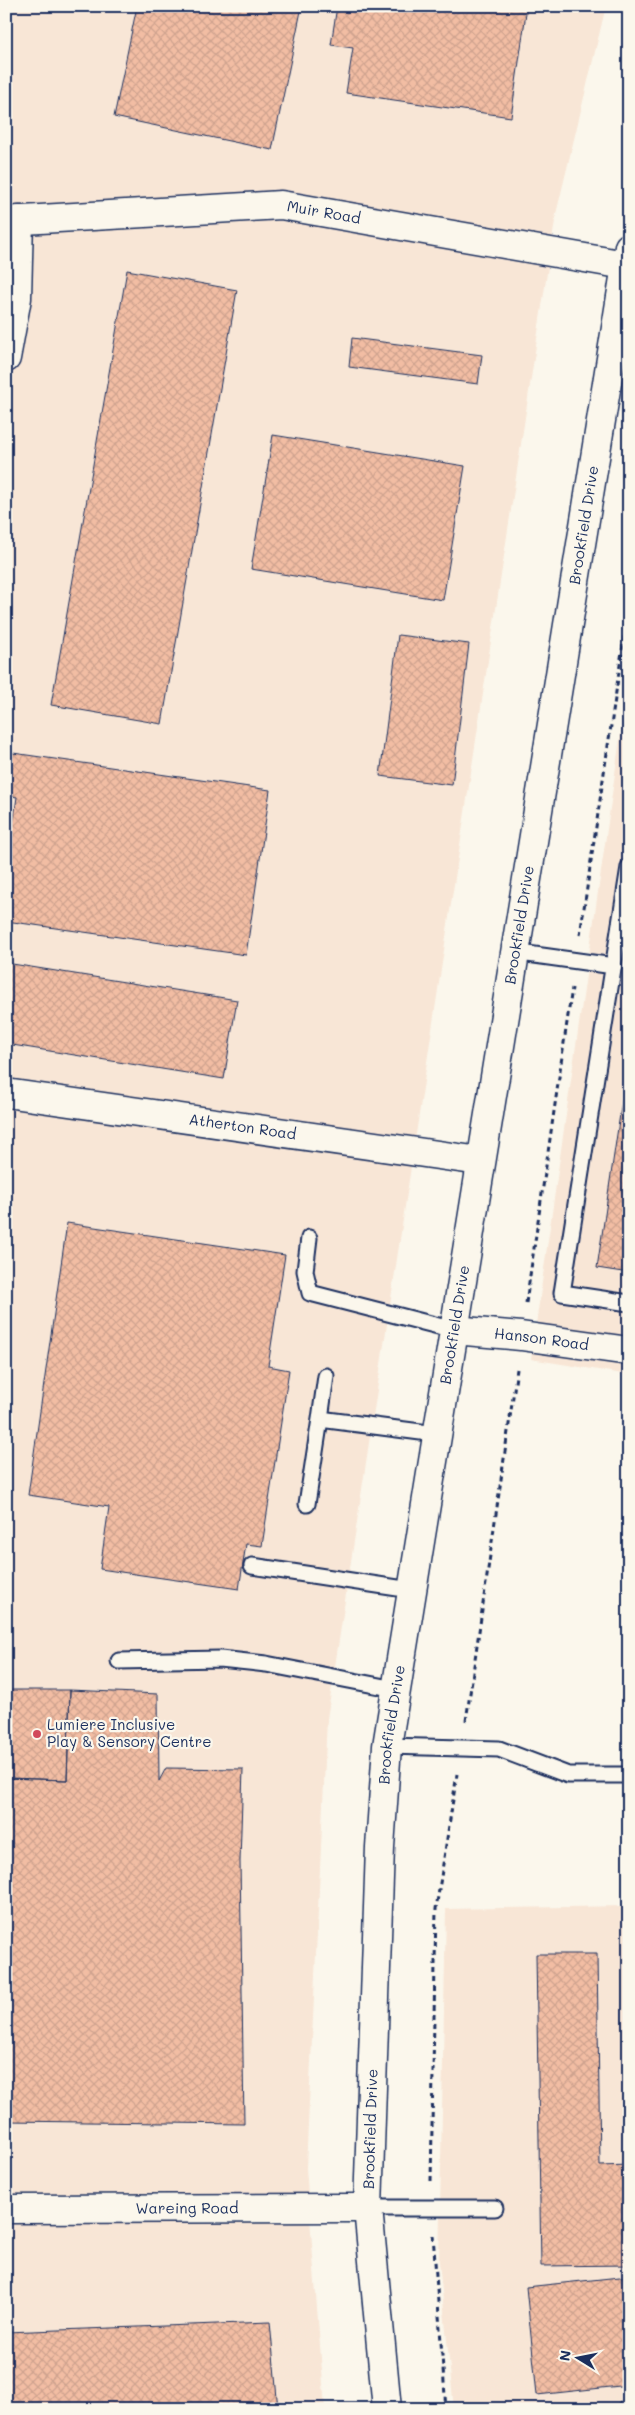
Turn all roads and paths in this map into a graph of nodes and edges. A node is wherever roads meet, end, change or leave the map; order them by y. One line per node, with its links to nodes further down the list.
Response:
1 (13, 221): 2 (street, Muir Road); 3 (street, Muir Road)
2 (627, 256): 6 (street, Brookfield Drive)
3 (6, 358)
4 (629, 604): 7 (path)
5 (629, 867): 8 (lane)
6 (513, 952): 7 (lane); 10 (street, Brookfield Drive)
7 (576, 960): 8 (lane); 14 (path)
8 (614, 966): 12 (lane)
9 (6, 1093): 10 (street, Atherton Road)
10 (480, 1161): 13 (street, Brookfield Drive)
11 (309, 1238): 13 (lane)
12 (629, 1303)
13 (454, 1330): 14 (street, Hanson Road); 18 (street, Brookfield Drive)
14 (521, 1336): 15 (street, Hanson Road); 25 (path)
15 (629, 1351)
16 (326, 1376): 17 (lane)
17 (320, 1419): 18 (lane); 19 (lane)
18 (436, 1434): 21 (street, Brookfield Drive)
19 (307, 1504)
20 (252, 1566): 21 (lane)
21 (411, 1590): 23 (street, Brookfield Drive)
22 (118, 1661): 23 (lane)
23 (395, 1690): 24 (street, Brookfield Drive)
24 (387, 1746): 25 (lane); 28 (street, Brookfield Drive)
25 (462, 1747): 26 (lane); 27 (path)
26 (629, 1775)
27 (430, 2207): 28 (lane); 29 (lane); 32 (path)
28 (368, 2208): 30 (street, Wareing Road); 31 (street, Brookfield Drive)
29 (495, 2208)
30 (6, 2209)
31 (387, 2409)
32 (446, 2409)

